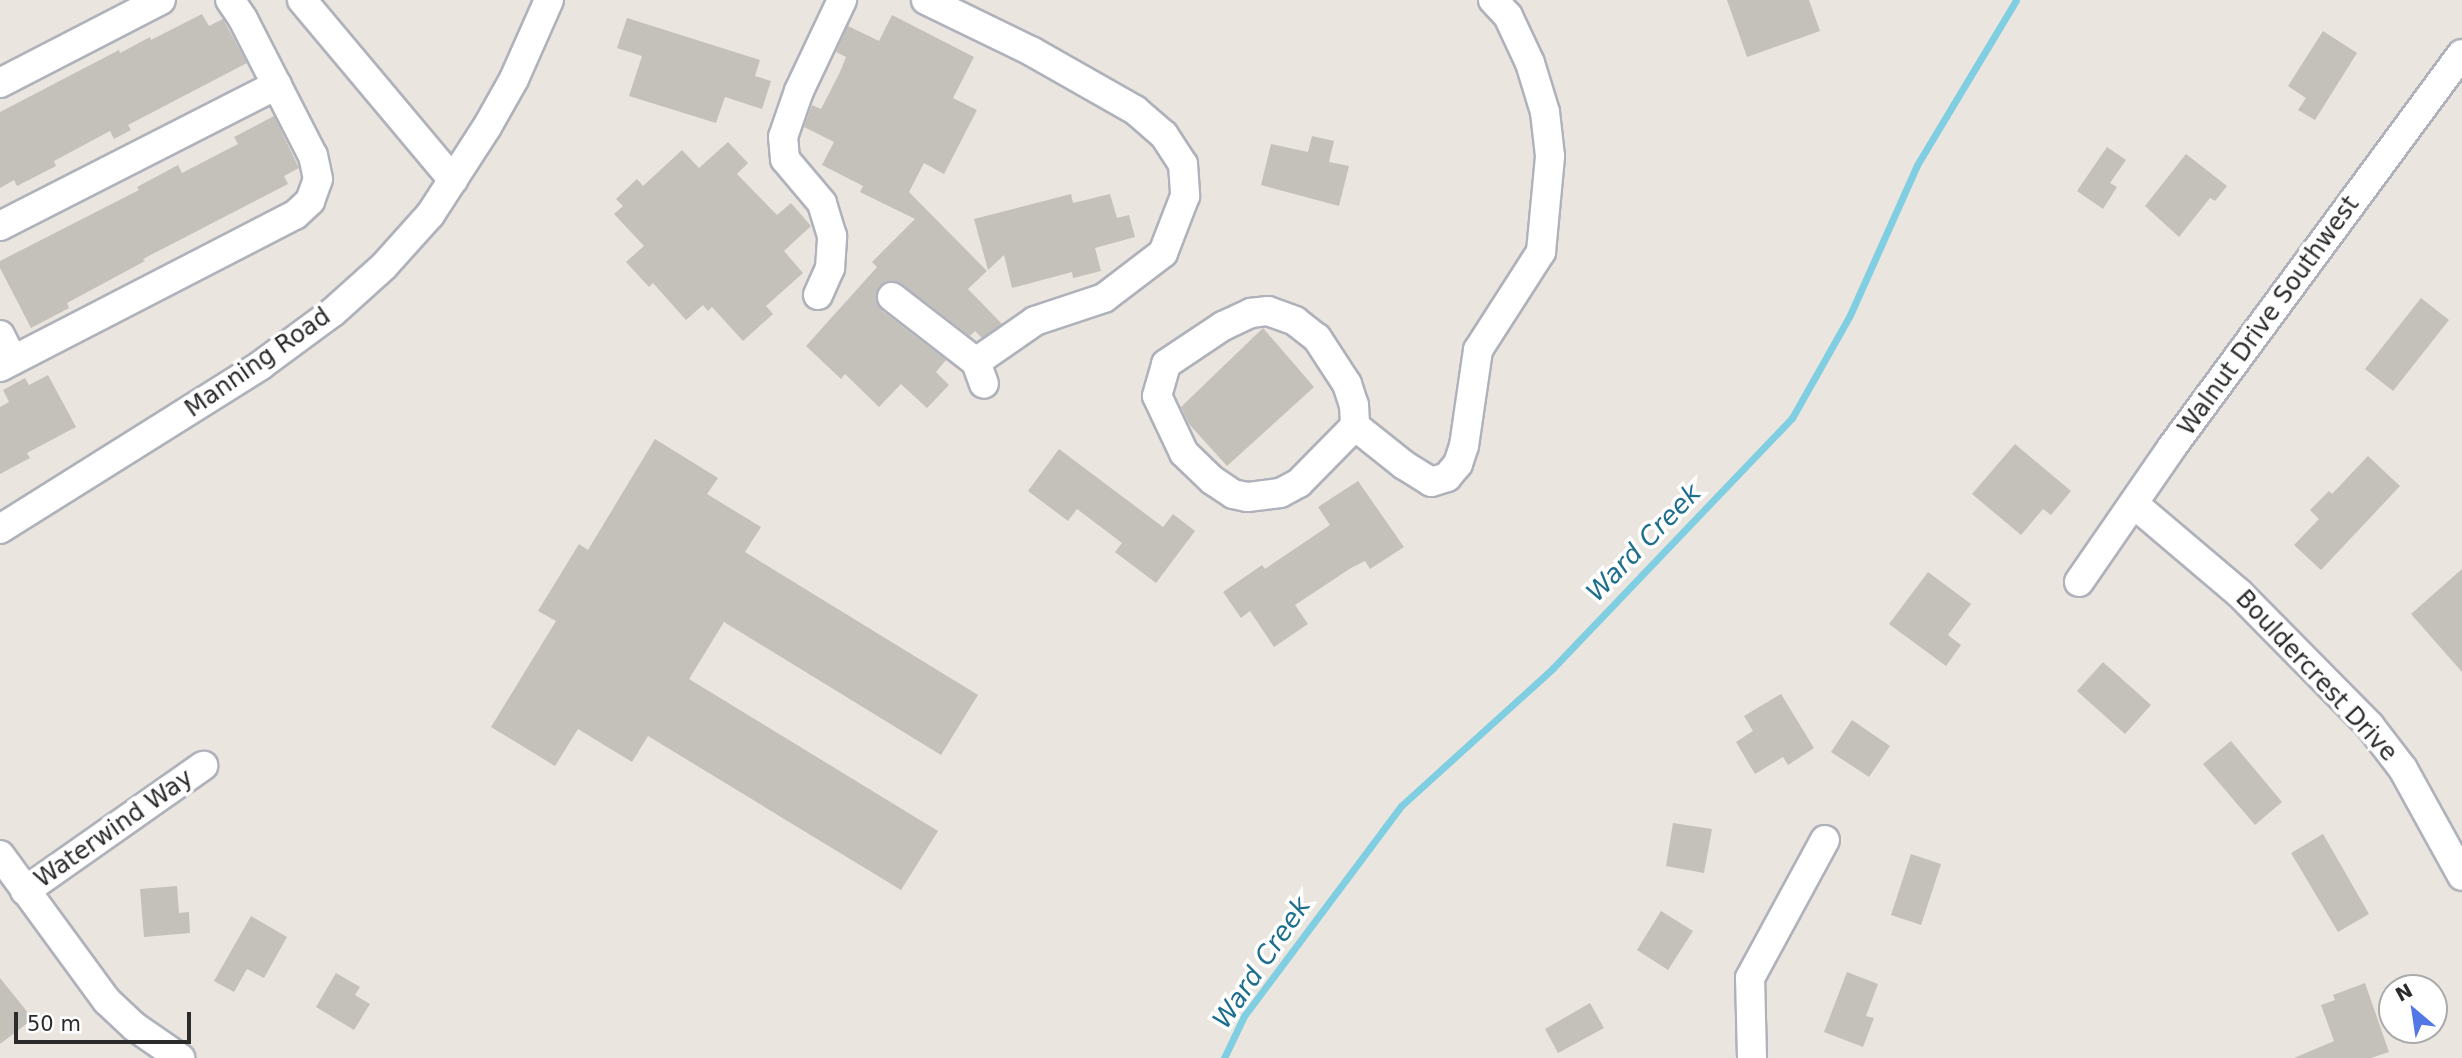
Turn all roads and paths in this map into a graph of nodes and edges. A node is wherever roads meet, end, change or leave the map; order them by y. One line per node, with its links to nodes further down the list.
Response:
1 (161, 0): 9 (street)
2 (230, 0): 10 (street)
3 (302, 0): 11 (street)
4 (549, 0): 11 (street, Manning Road)
5 (842, 0): 13 (street)
6 (926, 0): 14 (street)
7 (1493, 0): 17 (street)
8 (2462, 54): 18 (street, Walnut Drive Southwest)
9 (0, 83)
10 (276, 85): 12 (street); 16 (street)
11 (453, 180): 19 (street, Manning Road)
12 (0, 226)
13 (818, 295)
14 (892, 297)
15 (0, 335): 16 (street)
16 (7, 364)
17 (1356, 426): 17 (street)
18 (2134, 505): 20 (street, Walnut Drive Southwest); 24 (street, Bouldercrest Drive)
19 (0, 529)
20 (2079, 582)
21 (203, 766): 25 (street, Waterwind Way)
22 (1825, 840): 27 (street)
23 (0, 855): 25 (street)
24 (2462, 876)
25 (25, 891): 26 (street)
26 (180, 1058)
27 (1752, 1058)

